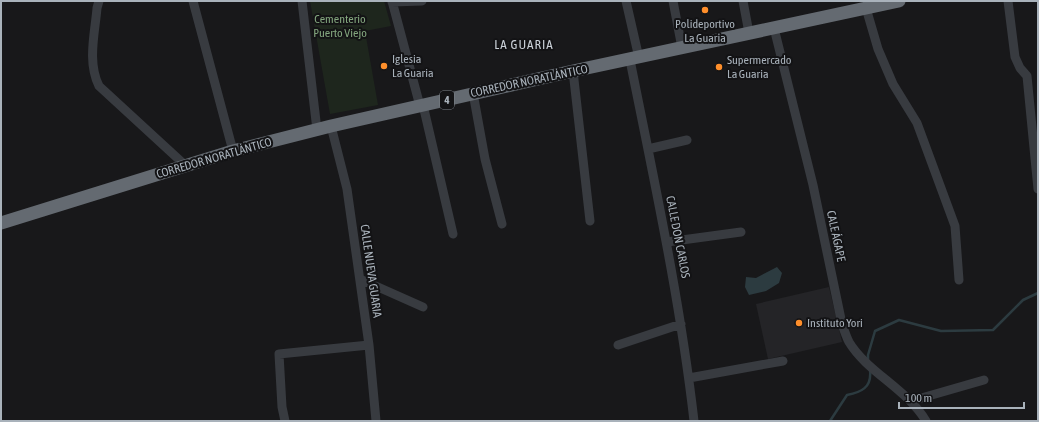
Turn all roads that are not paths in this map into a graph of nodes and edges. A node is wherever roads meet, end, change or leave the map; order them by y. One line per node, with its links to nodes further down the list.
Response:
1 (99, 1): 24 (street)
2 (193, 1): 23 (street)
3 (302, 1): 20 (street)
4 (392, 1): 5 (street); 18 (street)
5 (422, 1)
6 (626, 1): 15 (street, CALLE DON CARLOS)
7 (673, 1): 14 (street)
8 (743, 1): 13 (street)
9 (899, 1): 11 (highway, CORREDOR NORATLÁNTICO / 4)
10 (1008, 1): 25 (street)
11 (866, 8): 12 (highway, CORREDOR NORATLÁNTICO / 4); 33 (street)
12 (774, 28): 13 (highway, CORREDOR NORATLÁNTICO / 4); 41 (street, CALE ÁGAPE)
13 (750, 33): 14 (highway, CORREDOR NORATLÁNTICO / 4)
14 (682, 48): 15 (highway, CORREDOR NORATLÁNTICO / 4)
15 (634, 59): 16 (highway, CORREDOR NORATLÁNTICO / 4); 22 (street, CALLE DON CARLOS)
16 (573, 71): 17 (highway, CORREDOR NORATLÁNTICO / 4); 26 (street)
17 (473, 93): 18 (highway, CORREDOR NORATLÁNTICO / 4); 28 (street)
18 (422, 105): 19 (highway, CORREDOR NORATLÁNTICO / 4); 30 (street)
19 (331, 126): 20 (highway, CORREDOR NORATLÁNTICO / 4); 32 (street, CALLE NUEVA GUARIA)
20 (317, 130): 23 (highway, CORREDOR NORATLÁNTICO / 4)
21 (688, 140): 22 (street)
22 (648, 149): 31 (street, CALLE DON CARLOS)
23 (233, 151): 24 (highway, CORREDOR NORATLÁNTICO / 4)
24 (186, 166): 27 (highway, CORREDOR NORATLÁNTICO / 4)
25 (1038, 189)
26 (590, 220)
27 (1, 223)
28 (502, 224)
29 (741, 232): 31 (street)
30 (453, 234)
31 (667, 242): 35 (street, CALLE DON CARLOS)
32 (360, 279): 34 (street); 36 (street, CALLE NUEVA GUARIA)
33 (959, 280)
34 (423, 307)
35 (681, 324): 37 (street); 39 (street, CALLE DON CARLOS)
36 (369, 345): 42 (street); 43 (street, CALLE NUEVA GUARIA)
37 (618, 345)
38 (782, 361): 39 (street)
39 (689, 378): 44 (street, CALLE DON CARLOS)
40 (984, 380): 41 (street)
41 (911, 401): 45 (street, CALE ÁGAPE)
42 (285, 421)
43 (376, 421)
44 (694, 421)
45 (926, 421)

